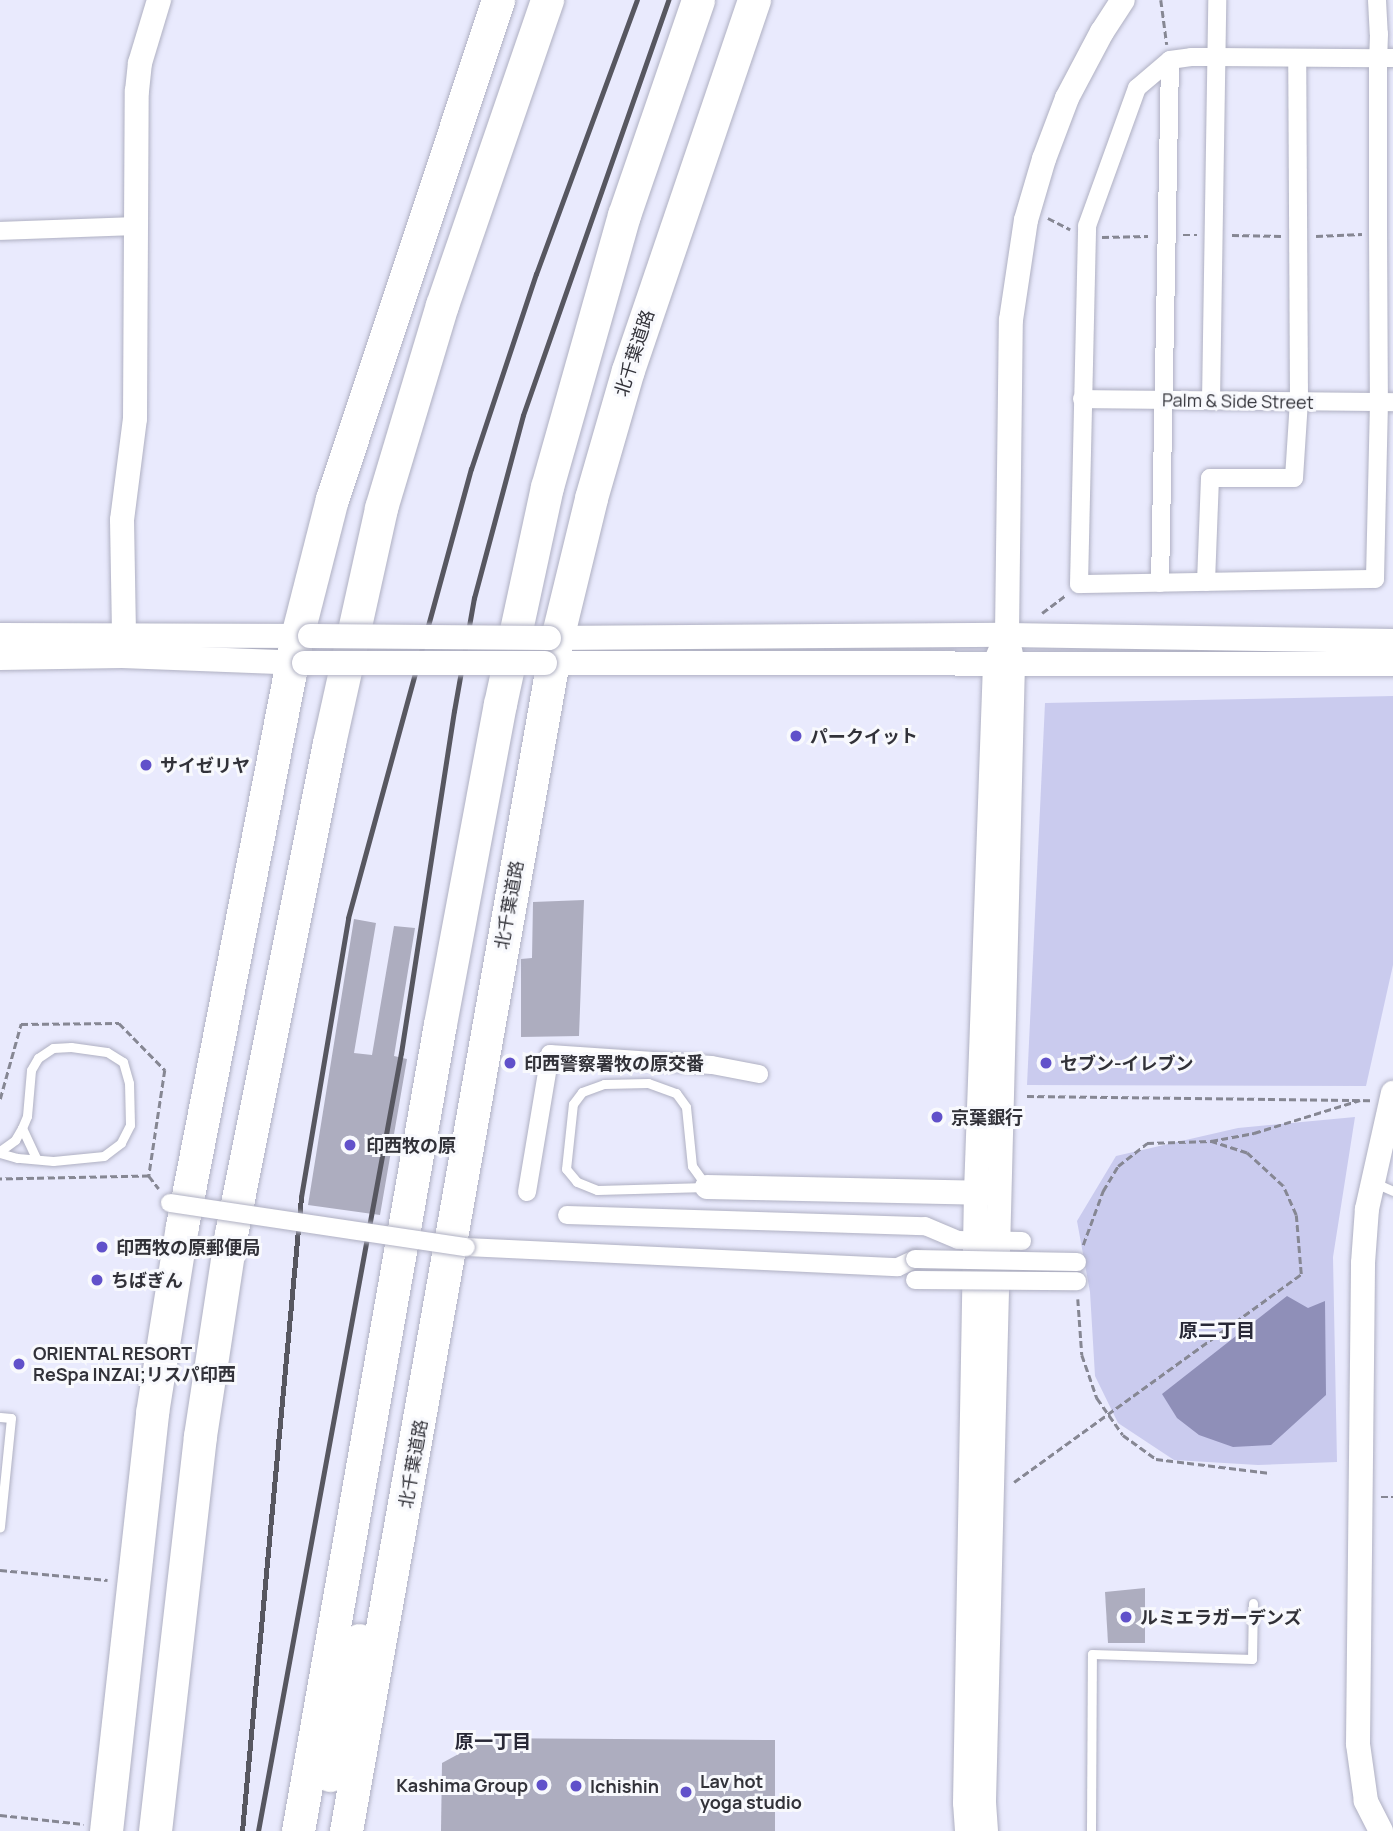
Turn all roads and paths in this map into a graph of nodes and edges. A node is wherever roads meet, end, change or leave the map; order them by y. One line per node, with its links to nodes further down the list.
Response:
1 (498, 0): 29 (highway)
2 (547, 0): 69 (highway)
3 (698, 0): 70 (highway)
4 (754, 0): 30 (highway, 北千葉道路)
5 (1123, 0): 27 (street)
6 (1161, 0): 13 (path)
7 (1217, 0): 10 (street)
8 (1377, 0): 12 (street)
9 (154, 1): 14 (street)
10 (1216, 57): 11 (street); 13 (street); 18 (street)
11 (1297, 58): 12 (street); 19 (street)
12 (1386, 58): 20 (street)
13 (1170, 61): 16 (street); 17 (street)
14 (134, 226): 15 (street); 25 (street)
15 (0, 231)
16 (1082, 399): 17 (street, Palm & Side Street); 23 (street)
17 (1165, 400): 18 (street, Palm & Side Street); 22 (street)
18 (1210, 401): 19 (street, Palm & Side Street)
19 (1299, 401): 20 (street, Palm & Side Street); 21 (street)
20 (1386, 402): 21 (street)
21 (1206, 582): 22 (street)
22 (1160, 583): 23 (street)
23 (1079, 584): 24 (path)
24 (1042, 613)
25 (124, 634): 26 (street); 29 (street)
26 (0, 635)
27 (1007, 635): 28 (street); 30 (street); 32 (street)
28 (1393, 641)
29 (301, 650): 30 (street, bridge); 31 (street); 55 (highway)
30 (551, 650): 32 (street); 58 (highway, 北千葉道路)
31 (0, 658)
32 (1004, 664): 33 (street); 48 (street)
33 (1393, 664)
34 (759, 1074): 47 (street)
35 (1027, 1096): 38 (path)
36 (1382, 1096): 38 (path); 45 (street)
37 (0, 1099): 43 (path)
38 (1360, 1100): 40 (path)
39 (23, 1128): 41 (lane); 42 (lane); 42 (lane)
40 (1211, 1141): 52 (path); 59 (path)
41 (0, 1152): 42 (lane)
42 (36, 1158)
43 (0, 1179)
44 (166, 1180): 49 (path)
45 (1383, 1186): 76 (street)
46 (707, 1187): 46 (lane); 48 (street)
47 (527, 1192)
48 (988, 1193): 51 (street)
49 (166, 1198): 53 (street, bridge)
50 (567, 1215): 51 (street)
51 (998, 1241): 73 (street); 74 (street)
52 (1077, 1262): 53 (street, bridge); 54 (street)
53 (898, 1266): 54 (street, bridge)
54 (1077, 1281): 57 (path, bridge)
55 (152, 1413): 67 (highway); 68 (highway)
56 (0, 1417): 62 (lane)
57 (1270, 1472)
58 (411, 1478): 71 (highway); 72 (highway, 北千葉道路)
59 (1013, 1483)
60 (1374, 1497): 61 (path)
61 (1393, 1497)
62 (0, 1527)
63 (0, 1570): 64 (path)
64 (112, 1581)
65 (1254, 1603): 75 (lane)
66 (0, 1815): 67 (path)
67 (96, 1828)
68 (127, 1831)
69 (155, 1831)
70 (298, 1831)
71 (318, 1831)
72 (346, 1831)
73 (967, 1831)
74 (986, 1831)
75 (1091, 1831)
76 (1381, 1831)

